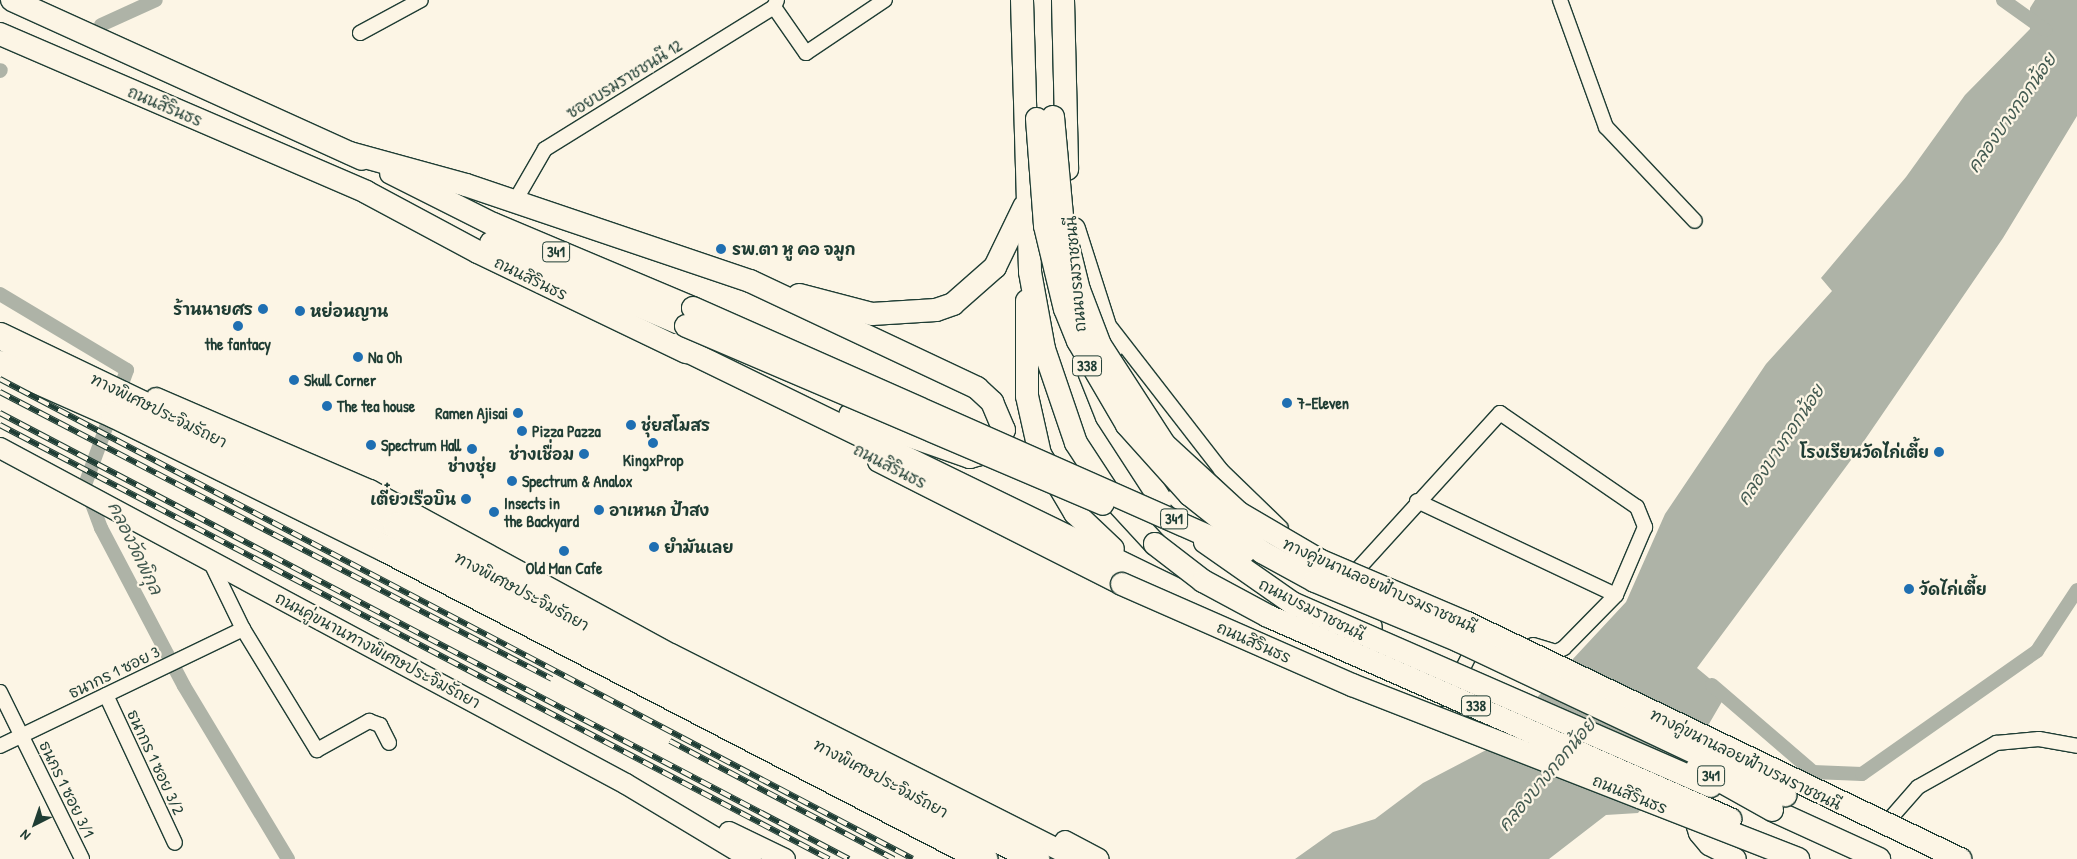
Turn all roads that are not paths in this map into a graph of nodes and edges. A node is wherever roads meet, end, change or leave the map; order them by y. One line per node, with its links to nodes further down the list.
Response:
1 (12, 0): 10 (main road, ถนนสิรินธร)
2 (421, 0): 11 (street)
3 (885, 0): 9 (street, ซอยบรมราชชนนี 12)
4 (1022, 0): 15 (main road, ถนนบรมราชชนนี / 338)
5 (1034, 0): 32 (main road, ทางคู่ขนานลอยฟ้าบรมราชชนนี, bridge)
6 (1050, 0): 62 (main road, ทางคู่ขนานลอยฟ้าบรมราชชนนี, bridge)
7 (1064, 0): 17 (main road, ถนนบรมราชชนนี / 338)
8 (1560, 0): 18 (street)
9 (776, 4): 16 (street, ซอยบรมราชชนนี 12)
10 (30, 6): 13 (main road, ถนนสิรินธร)
11 (360, 33)
12 (0, 34): 14 (main road, ถนนสิรินธร)
13 (350, 153): 16 (main road); 22 (main road, ถนนสิรินธร / 341)
14 (366, 192): 22 (main road); 25 (main road, ถนนสิรินธร / 341)
15 (1027, 200): 19 (main road, ถนนบรมราชชนนี / 338); 20 (main road)
16 (515, 201): 20 (main road)
17 (1069, 212): 21 (main road); 47 (main road, ถนนบรมราชชนนี / 338, bridge)
18 (1695, 222)
19 (1030, 272): 30 (main road); 59 (main road, ถนนบรมราชชนนี / 338, bridge)
20 (750, 281): 25 (main road)
21 (1100, 313): 31 (street); 39 (main road)
22 (690, 317): 32 (main road, bridge); 47 (main road, ถนนสิรินธร / 341, bridge)
23 (0, 326): 38 (main road)
24 (0, 336): 55 (highway, ทางพิเศษประจิมรัถยา)
25 (675, 345): 30 (main road); 58 (main road, ถนนสิรินธร / 341, bridge)
26 (0, 364): 54 (highway, ทางพิเศษประจิมรัถยา)
27 (0, 448): 29 (main road, ถนนคู่ขนานทางพิเศษประจิมรัถยา)
28 (1417, 501): 31 (street); 33 (street); 33 (street)
29 (209, 560): 35 (street); 46 (main road, ถนนคู่ขนานทางพิเศษประจิมรัถยา)
30 (1137, 567): 39 (main road)
31 (1358, 569): 34 (street)
32 (1315, 581): 61 (main road, ทางคู่ขนานลอยฟ้าบรมราชชนนี, bridge)
33 (1616, 595): 36 (street)
34 (1461, 614): 36 (street); 37 (street)
35 (243, 629): 41 (street, ธนากร 1 ซอย 3); 43 (street)
36 (1503, 634): 37 (street)
37 (1472, 650): 39 (street)
38 (671, 654): 56 (main road); 57 (main road)
39 (1393, 687)
40 (0, 692): 42 (street, ธนกร 1 ซอย 3/1)
41 (106, 695): 42 (street, ธนากร 1 ซอย 3); 49 (street, ธนากร 1 ซอย 3/2)
42 (21, 735): 44 (street, ธนากร 1 ซอย 3); 51 (street, ธนกร 1 ซอย 3/1)
43 (389, 744)
44 (0, 746)
45 (2076, 746): 48 (street)
46 (626, 784): 52 (main road, ถนนคู่ขนานทางพิเศษประจิมรัถยา); 53 (main road)
47 (1772, 810): 60 (main road, ถนนบรมราชชนนี / 338)
48 (1889, 820): 50 (main road); 63 (main road)
49 (175, 843)
50 (1730, 856)
51 (82, 859)
52 (751, 859)
53 (786, 859)
54 (984, 859)
55 (1036, 859)
56 (1076, 859)
57 (1099, 859)
58 (1798, 859)
59 (1804, 859)
60 (1879, 859)
61 (1922, 859)
62 (1960, 859)
63 (1972, 859)

